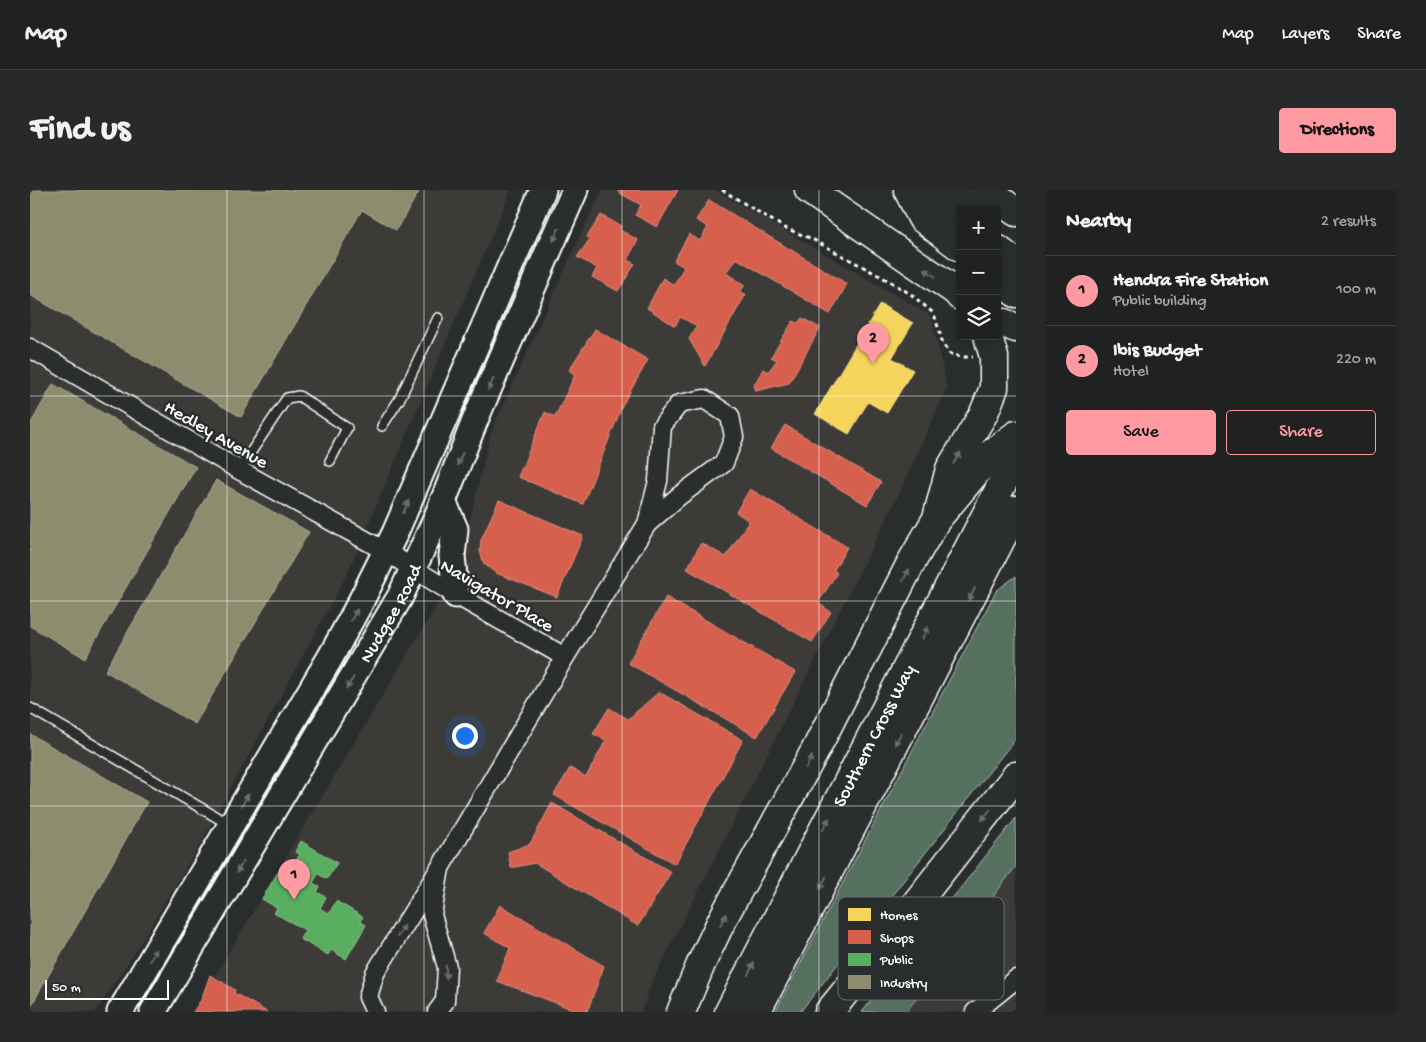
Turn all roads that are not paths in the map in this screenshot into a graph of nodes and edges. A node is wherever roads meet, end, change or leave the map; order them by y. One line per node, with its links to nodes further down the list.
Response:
1 (543, 190): 32 (main road, Nudgee Road, one-way to 1)
2 (575, 190): 27 (main road, Nudgee Road, one-way to 27)
3 (808, 190): 17 (main road, one-way to 3)
4 (908, 190): 13 (main road)
5 (918, 190): 11 (main road)
6 (940, 190): 8 (main road)
7 (986, 190): 9 (main road)
8 (972, 205)
9 (1016, 212)
10 (1001, 216): 12 (main road)
11 (956, 219)
12 (1016, 219)
13 (956, 244)
14 (998, 250): 15 (main road)
15 (1016, 263)
16 (1001, 281): 18 (main road)
17 (956, 292)
18 (1016, 293)
19 (438, 318): 22 (lane)
20 (1002, 332): 29 (main road, one-way to 20)
21 (30, 348): 26 (street, Hedley Avenue)
22 (382, 426)
23 (1016, 435): 29 (main road)
24 (1016, 458): 31 (main road, Southern Cross Way)
25 (330, 461): 26 (lane)
26 (239, 470): 32 (street, Hedley Avenue)
27 (443, 501): 33 (main road, Nudgee Road); 34 (main road)
28 (1016, 510): 31 (main road, Southern Cross Way)
29 (936, 520): 50 (main road, one-way to 29)
30 (647, 524): 30 (street, Navigator Place); 35 (street, Navigator Place)
31 (984, 546): 51 (main road, Southern Cross Way, one-way to 31); 52 (main road, Southern Cross Way, one-way to 52)
32 (385, 551): 33 (street, Navigator Place); 38 (main road, Nudgee Road, one-way to 32)
33 (414, 569): 34 (street, Navigator Place); 39 (main road, Nudgee Road, one-way to 39)
34 (456, 595): 35 (street, Navigator Place)
35 (565, 657): 40 (street, Navigator Place)
36 (30, 708): 38 (lane)
37 (1016, 776): 41 (main road, one-way to 41)
38 (230, 825): 39 (main road); 46 (main road, Nudgee Road, one-way to 38)
39 (256, 840): 47 (main road, Nudgee Road, one-way to 47)
40 (440, 868): 48 (street, Navigator Place, one-way to 40); 49 (street, Navigator Place, one-way to 49)
41 (921, 897)
42 (1016, 979): 43 (street)
43 (1004, 989)
44 (839, 1000): 53 (main road, one-way to 53)
45 (990, 1000): 54 (street)
46 (120, 1012)
47 (153, 1012)
48 (375, 1012)
49 (437, 1012)
50 (681, 1012)
51 (729, 1012)
52 (756, 1012)
53 (829, 1012)
54 (975, 1012)

